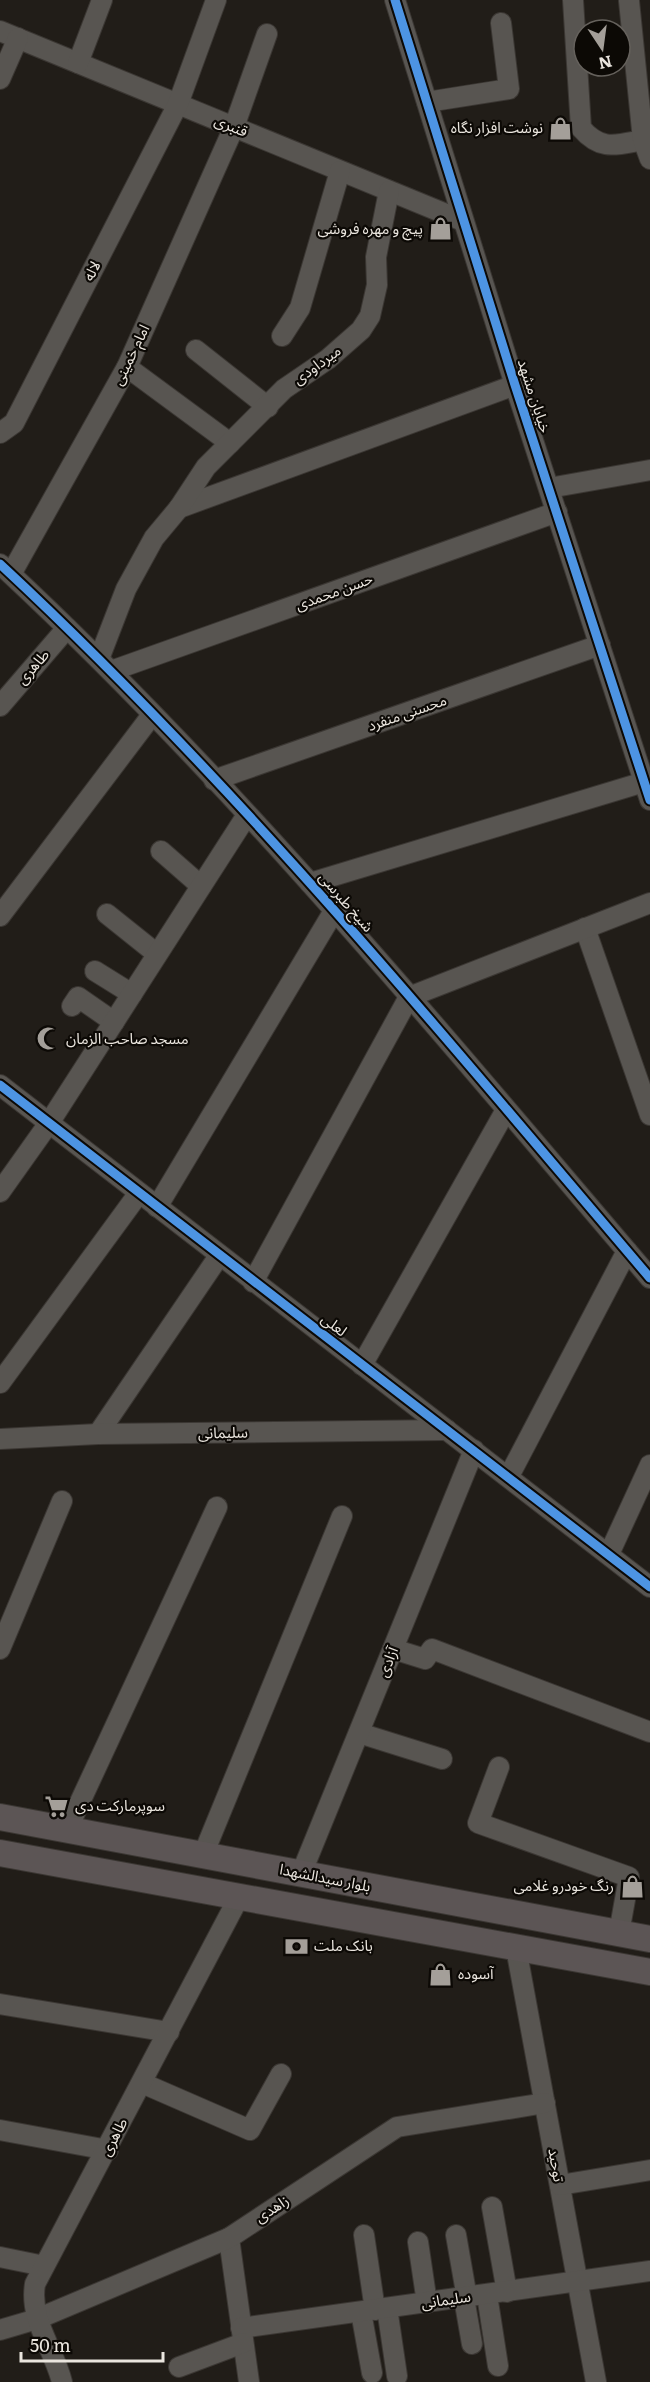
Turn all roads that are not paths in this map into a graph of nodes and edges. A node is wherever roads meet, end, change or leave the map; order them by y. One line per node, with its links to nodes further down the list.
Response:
1 (216, 0): 12 (street, لاله)
2 (394, 0): 11 (street, خیابان مشهد)
3 (573, 0): 14 (street)
4 (99, 1): 9 (street)
5 (628, 1): 14 (street)
6 (501, 23): 11 (street)
7 (9, 34): 9 (street, قنبری); 10 (street)
8 (267, 34): 13 (street, امام خمینی)
9 (78, 63): 12 (street, قنبری)
10 (0, 79)
11 (427, 102): 18 (street, خیابان مشهد)
12 (178, 104): 13 (street, قنبری); 24 (street, لاله)
13 (234, 127): 16 (street, قنبری); 21 (street, امام خمینی)
14 (646, 140): 15 (street)
15 (650, 159)
16 (339, 171): 17 (street, قنبری); 19 (street)
17 (389, 191): 18 (street, قنبری); 23 (street, میرداودی)
18 (463, 221): 22 (street, خیابان مشهد)
19 (282, 336)
20 (196, 350): 23 (street)
21 (127, 367): 25 (street); 30 (street, امام خمینی)
22 (515, 385): 27 (street, خیابان مشهد); 28 (street)
23 (268, 407): 25 (street, میرداودی)
24 (0, 433)
25 (230, 443): 28 (street, میرداودی)
26 (650, 470): 27 (street)
27 (549, 488): 29 (street, خیابان مشهد)
28 (179, 508): 33 (street, میرداودی)
29 (557, 512): 32 (street, خیابان مشهد); 33 (street, حسن محمدی)
30 (5, 569): 31 (street, شیخ طبرسی)
31 (67, 628): 33 (street, شیخ طبرسی); 34 (street, طاهری)
32 (600, 645): 36 (street, محسنی منفرد); 37 (street, خیابان مشهد)
33 (105, 665): 35 (street, شیخ طبرسی)
34 (0, 706)
35 (152, 715): 36 (street, شیخ طبرسی); 45 (street)
36 (214, 780): 38 (street, شیخ طبرسی)
37 (647, 791): 40 (street)
38 (247, 814): 40 (street, شیخ طبرسی); 41 (street)
39 (160, 851): 41 (street)
40 (310, 884): 43 (street, شیخ طبرسی)
41 (201, 886): 47 (street)
42 (650, 903): 46 (street)
43 (334, 911): 50 (street, شیخ طبرسی); 59 (street)
44 (107, 914): 47 (street)
45 (0, 916)
46 (585, 928): 50 (street); 55 (street)
47 (157, 954): 49 (street)
48 (95, 971): 49 (street)
49 (132, 994): 52 (street)
50 (409, 997): 54 (street, شیخ طبرسی); 63 (street)
51 (72, 1006): 52 (street)
52 (114, 1022): 56 (street)
53 (0, 1085): 56 (street, لعلی)
54 (506, 1110): 60 (street, شیخ طبرسی); 64 (street)
55 (650, 1114)
56 (49, 1124): 57 (street); 58 (street, لعلی)
57 (0, 1192)
58 (139, 1193): 59 (street, لعلی); 65 (street)
59 (157, 1207): 61 (street, لعلی)
60 (627, 1251): 62 (street, شیخ طبرسی); 71 (street)
61 (219, 1256): 63 (street, لعلی); 67 (street)
62 (650, 1278)
63 (253, 1282): 64 (street, لعلی)
64 (362, 1365): 66 (street, لعلی)
65 (0, 1383)
66 (447, 1430): 67 (street, سلیمانی); 69 (street, لعلی)
67 (98, 1434): 68 (street, سلیمانی)
68 (0, 1439)
69 (474, 1450): 71 (street, لعلی); 77 (street, آزادی)
70 (650, 1465): 75 (street)
71 (509, 1476): 75 (street, لعلی)
72 (62, 1500): 78 (street)
73 (218, 1507): 84 (street)
74 (342, 1516): 86 (street)
75 (609, 1554): 76 (street, لعلی)
76 (650, 1587)
77 (393, 1648): 79 (street); 80 (street, آزادی)
78 (0, 1649)
79 (650, 1731)
80 (359, 1733): 81 (street); 87 (street, آزادی)
81 (442, 1759)
82 (499, 1767): 89 (street)
83 (0, 1817): 84 (main road, بلوار سیدالشهدا)
84 (68, 1830): 86 (main road, بلوار سیدالشهدا)
85 (0, 1852): 88 (main road)
86 (203, 1856): 87 (main road, بلوار سیدالشهدا)
87 (301, 1874): 89 (main road, بلوار سیدالشهدا)
88 (239, 1897): 91 (main road); 94 (street, طاهری)
89 (620, 1933): 90 (main road, بلوار سیدالشهدا)
90 (650, 1939)
91 (516, 1948): 92 (main road); 97 (street, توحید)
92 (650, 1972)
93 (0, 2004): 94 (street)
94 (169, 2032): 96 (street, طاهری)
95 (281, 2074): 96 (street)
96 (142, 2083): 99 (street, طاهری)
97 (544, 2103): 101 (street, توحید); 105 (street, زاهدی)
98 (0, 2130): 99 (street)
99 (108, 2150): 108 (street, طاهری)
100 (650, 2170): 101 (street)
101 (560, 2185): 110 (street, توحید)
102 (492, 2207): 111 (street)
103 (364, 2235): 115 (street)
104 (456, 2235): 113 (street)
105 (229, 2238): 116 (street, زاهدی); 118 (street)
106 (418, 2242): 114 (street)
107 (0, 2257): 108 (street)
108 (44, 2266): 116 (street, طاهری)
109 (650, 2271): 110 (street, سلیمانی)
110 (578, 2283): 111 (street, سلیمانی); 126 (street, توحید)
111 (507, 2292): 112 (street, سلیمانی)
112 (487, 2295): 113 (street, سلیمانی); 120 (street)
113 (465, 2298): 114 (street, سلیمانی); 119 (street)
114 (427, 2303): 115 (street, سلیمانی)
115 (374, 2310): 118 (street, سلیمانی); 122 (street); 123 (street)
116 (37, 2319): 117 (street, زاهدی); 124 (street, طاهری)
117 (0, 2330)
118 (242, 2336): 121 (street, سلیمانی); 125 (street)
119 (472, 2344)
120 (498, 2366)
121 (179, 2367)
122 (372, 2373)
123 (397, 2376)
124 (63, 2382)
125 (249, 2382)
126 (596, 2382)

